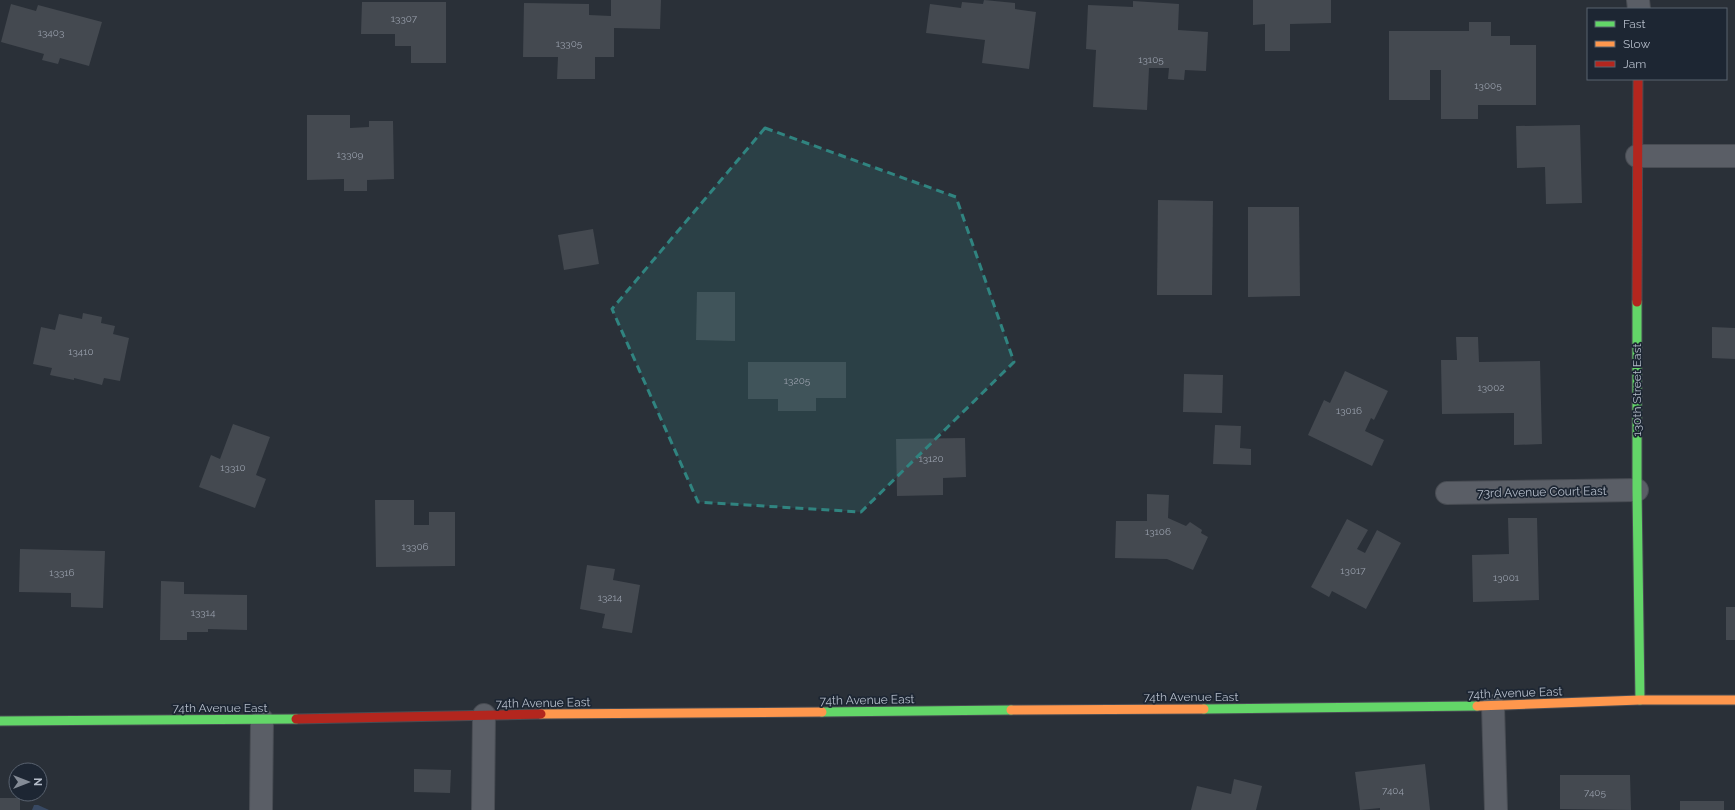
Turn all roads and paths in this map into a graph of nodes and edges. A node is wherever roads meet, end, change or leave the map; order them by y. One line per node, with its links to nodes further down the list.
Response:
1 (1638, 80): 2 (street, 130th Street East)
2 (1637, 156): 3 (street); 4 (street, 130th Street East)
3 (1735, 156)
4 (1637, 490): 5 (street, 73rd Avenue Court East); 6 (street, 130th Street East)
5 (1447, 493)
6 (1640, 700): 7 (street, 74th Avenue East); 8 (street, 74th Avenue East)
7 (1735, 700)
8 (1494, 706): 9 (street, 74th Avenue East); 14 (street)
9 (484, 715): 10 (street, 74th Avenue East); 13 (street)
10 (262, 720): 11 (street, 74th Avenue East); 12 (street)
11 (0, 721)
12 (261, 810)
13 (483, 810)
14 (1496, 810)

